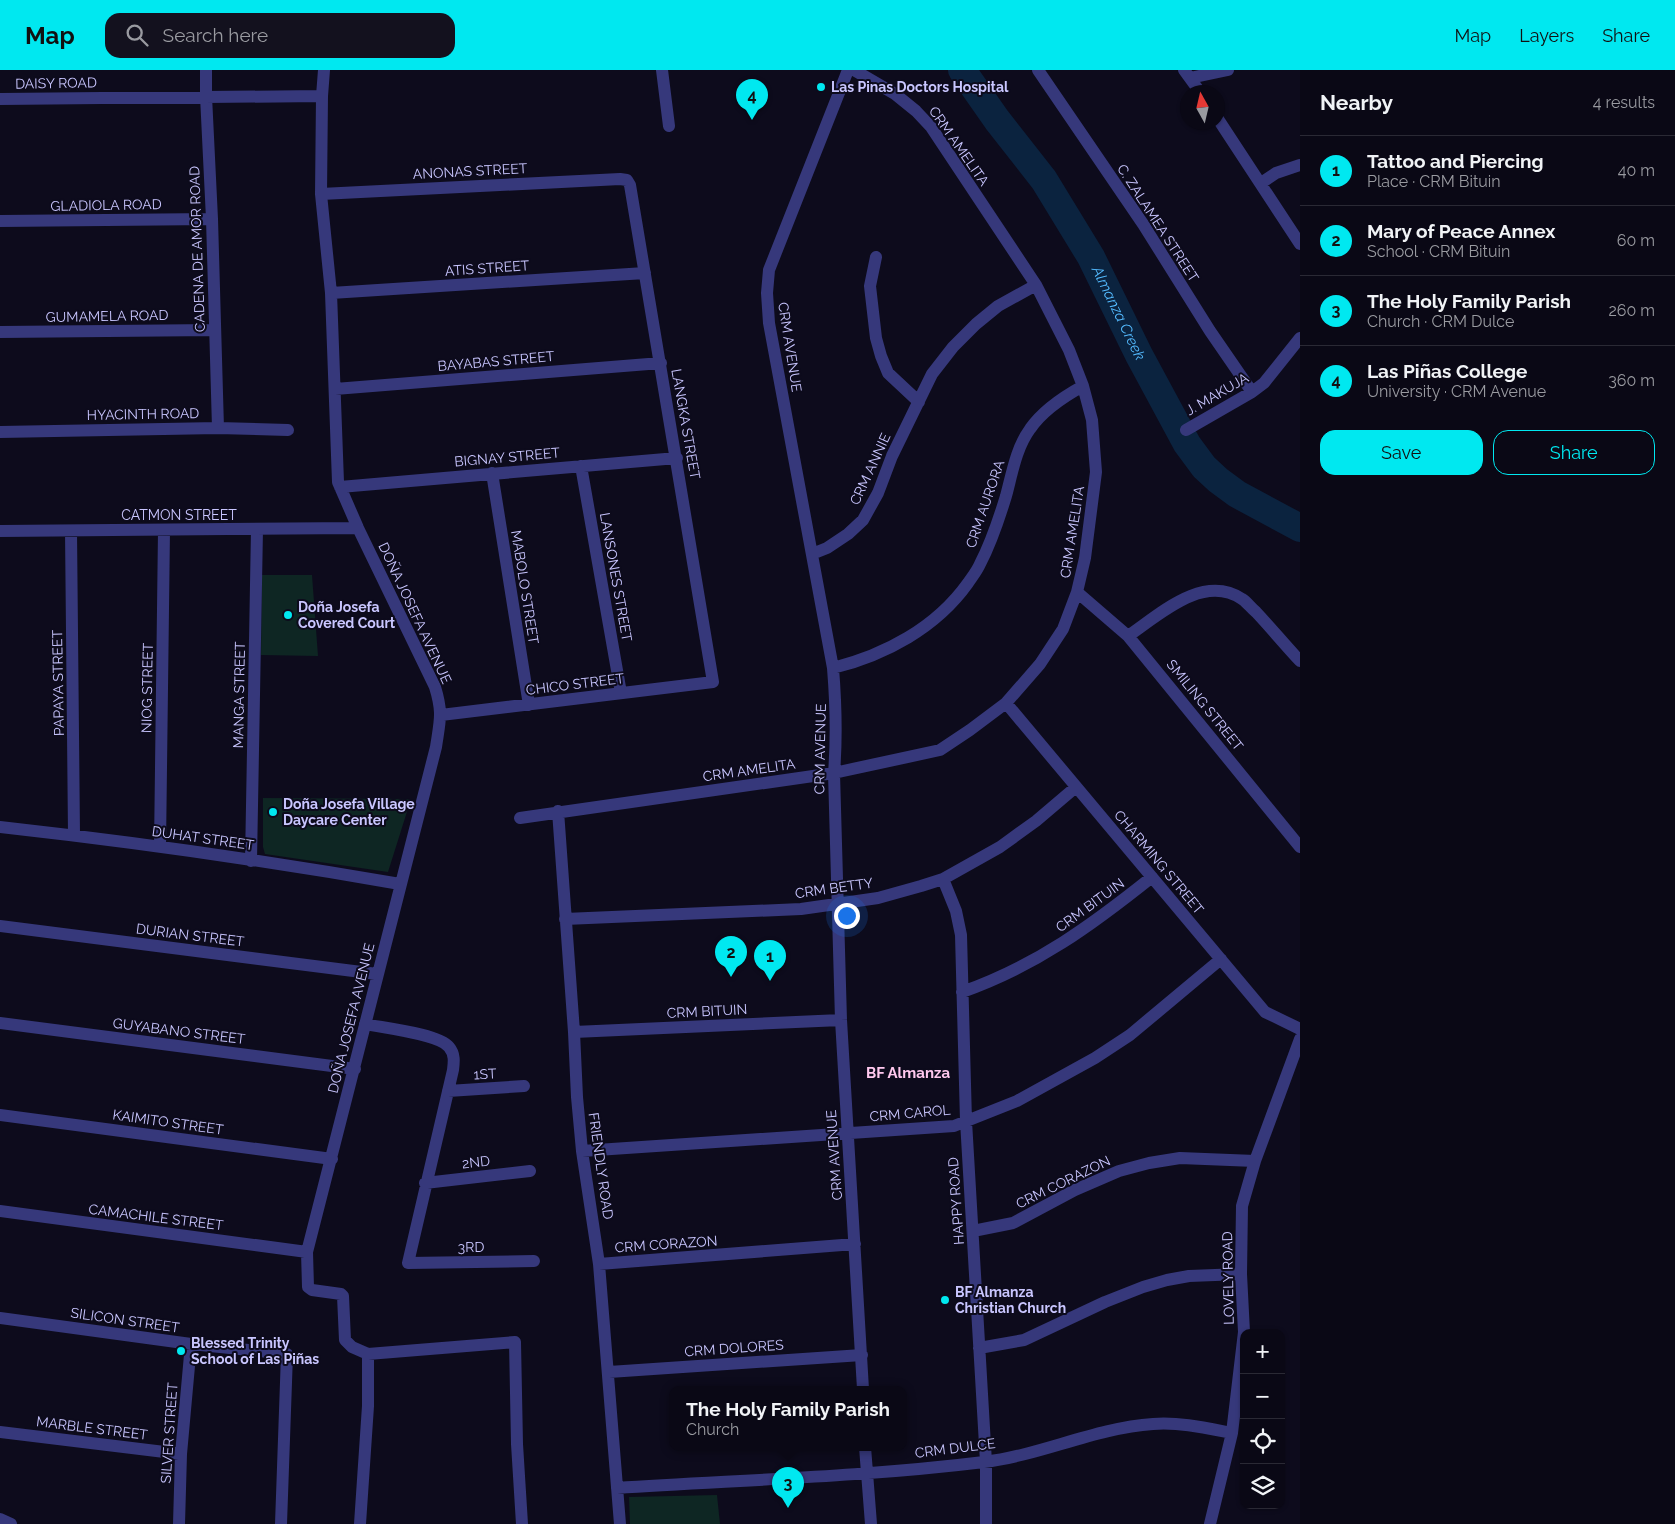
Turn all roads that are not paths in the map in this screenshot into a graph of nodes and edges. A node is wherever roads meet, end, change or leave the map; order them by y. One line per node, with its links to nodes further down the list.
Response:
1 (206, 70): 10 (street, CADENA DE AMOR ROAD)
2 (324, 70): 11 (street, DOÑA JOSEFA AVENUE)
3 (848, 70): 47 (street, CRM AVENUE)
4 (854, 70): 24 (street, CRM AMELITA)
5 (1038, 70): 32 (street, C. ZALAMEA STREET)
6 (1228, 70): 8 (street)
7 (661, 72): 13 (street)
8 (1187, 74): 9 (street)
9 (1195, 85)
10 (206, 96): 11 (street, DAISY ROAD); 12 (street, DAISY ROAD); 19 (street, CADENA DE AMOR ROAD)
11 (322, 96): 18 (street, DOÑA JOSEFA AVENUE)
12 (0, 99)
13 (669, 126)
14 (1225, 129): 17 (street)
15 (1300, 165): 17 (street)
16 (620, 179): 18 (street, ANONAS STREET); 23 (street, LANGKA STREET)
17 (1261, 183): 21 (street)
18 (321, 194): 25 (street, DOÑA JOSEFA AVENUE)
19 (212, 219): 20 (street, GLADIOLA ROAD); 26 (street, CADENA DE AMOR ROAD)
20 (0, 221)
21 (1300, 244)
22 (876, 257): 33 (street)
23 (645, 273): 25 (street, ATIS STREET); 29 (street, LANGKA STREET)
24 (1036, 285): 30 (street, CRM AMELITA); 33 (street, CRM ANNIE)
25 (331, 293): 31 (street, DOÑA JOSEFA AVENUE)
26 (215, 330): 27 (street, GUMAMELA ROAD); 34 (street, CADENA DE AMOR ROAD)
27 (0, 332)
28 (1300, 338): 32 (street, J. MAKUJA)
29 (661, 363): 31 (street, BAYABAS STREET); 38 (street, LANGKA STREET)
30 (1083, 386): 48 (street, CRM AMELITA); 51 (street, CRM AURORA)
31 (334, 389): 41 (street, DOÑA JOSEFA AVENUE)
32 (1252, 392): 36 (street, J. MAKUJA)
33 (919, 402): 47 (street, CRM ANNIE)
34 (218, 428): 35 (street, HYACINTH ROAD); 37 (street, HYACINTH ROAD)
35 (288, 430)
36 (1186, 430)
37 (0, 432)
38 (677, 458): 39 (street, BIGNAY STREET); 52 (street, LANGKA STREET)
39 (581, 466): 40 (street, BIGNAY STREET); 53 (street, LANSONES STREET)
40 (492, 473): 41 (street, BIGNAY STREET); 55 (street, MABOLO STREET)
41 (340, 487): 42 (street, DOÑA JOSEFA AVENUE)
42 (358, 528): 43 (street, CATMON STREET); 56 (street, DOÑA JOSEFA AVENUE)
43 (257, 529): 44 (street, CATMON STREET); 65 (street, MANGA STREET)
44 (164, 530): 46 (street, CATMON STREET); 64 (street, NIOG STREET)
45 (0, 531): 46 (street, CATMON STREET)
46 (71, 531): 62 (street, PAPAYA STREET)
47 (812, 554): 51 (street, CRM AVENUE)
48 (1077, 592): 49 (street, SMILING STREET); 54 (street, CRM AMELITA)
49 (1128, 636): 50 (street); 63 (street, SMILING STREET)
50 (1300, 661)
51 (833, 668): 57 (street, CRM AVENUE)
52 (713, 682): 53 (street, CHICO STREET)
53 (621, 694): 55 (street, CHICO STREET)
54 (1006, 702): 57 (street, CRM AMELITA); 58 (street, CHARMING STREET)
55 (529, 705): 56 (street, CHICO STREET)
56 (441, 716): 68 (street, DOÑA JOSEFA AVENUE)
57 (834, 773): 59 (street, CRM AMELITA); 69 (street, CRM AVENUE)
58 (1076, 787): 66 (street, CHARMING STREET); 67 (street, CRM BETTY)
59 (558, 811): 60 (street, CRM AMELITA); 70 (street, FRIENDLY ROAD)
60 (520, 818)
61 (0, 827): 62 (street, DUHAT STREET)
62 (74, 836): 64 (street, DUHAT STREET)
63 (1300, 846)
64 (160, 847): 65 (street, DUHAT STREET)
65 (251, 861): 68 (street, DUHAT STREET)
66 (1152, 877): 72 (street, CHARMING STREET); 74 (street, CRM BITUIN)
67 (943, 878): 69 (street, CRM BETTY); 74 (street, HAPPY ROAD)
68 (400, 884): 73 (street, DOÑA JOSEFA AVENUE)
69 (836, 905): 70 (street, CRM BETTY); 75 (street, CRM AVENUE)
70 (565, 919): 79 (street, FRIENDLY ROAD)
71 (0, 926): 73 (street, DURIAN STREET)
72 (1221, 959): 78 (street, CHARMING STREET); 85 (street, CRM CAROL)
73 (376, 974): 77 (street, DOÑA JOSEFA AVENUE)
74 (962, 992): 85 (street, HAPPY ROAD)
75 (840, 1020): 79 (street, CRM BITUIN); 86 (street, CRM AVENUE)
76 (0, 1023): 81 (street, GUYABANO STREET)
77 (365, 1024): 81 (street, DOÑA JOSEFA AVENUE); 83 (street)
78 (1300, 1029)
79 (574, 1032): 87 (street, FRIENDLY ROAD)
80 (1300, 1039): 89 (street, LOVELY ROAD)
81 (355, 1069): 88 (street, DOÑA JOSEFA AVENUE)
82 (524, 1086): 83 (street, 1ST)
83 (448, 1091): 91 (street)
84 (0, 1115): 88 (street, KAIMITO STREET)
85 (966, 1122): 86 (street, CRM CAROL); 93 (street, HAPPY ROAD)
86 (848, 1133): 87 (street, CRM CAROL); 94 (street, CRM AVENUE)
87 (582, 1151): 97 (street, FRIENDLY ROAD)
88 (332, 1159): 95 (street, DOÑA JOSEFA AVENUE)
89 (1255, 1161): 93 (street, CRM CORAZON); 98 (street, LOVELY ROAD)
90 (530, 1171): 91 (street, 2ND)
91 (425, 1183): 96 (street, 3RD)
92 (0, 1211): 95 (street, CAMACHILE STREET)
93 (973, 1231): 101 (street, HAPPY ROAD)
94 (855, 1244): 97 (street, CRM CORAZON); 103 (street, CRM AVENUE)
95 (307, 1252): 102 (street, DOÑA JOSEFA AVENUE)
96 (534, 1261)
97 (600, 1264): 104 (street, FRIENDLY ROAD)
98 (1241, 1274): 101 (street); 107 (street, LOVELY ROAD)
99 (0, 1318): 100 (street, SILICON STREET)
100 (191, 1344): 109 (street, SILVER STREET); 116 (street, SILICON STREET)
101 (979, 1348): 110 (street, HAPPY ROAD)
102 (368, 1354): 117 (street); 118 (street)
103 (862, 1355): 104 (street, CRM DOLORES); 105 (street, CRM AVENUE)
104 (609, 1372): 112 (street, FRIENDLY ROAD)
105 (863, 1386)
106 (0, 1432): 109 (street, MARBLE STREET)
107 (1232, 1433): 110 (street, CRM DULCE); 122 (street, LOVELY ROAD)
108 (865, 1451): 111 (street)
109 (181, 1454): 115 (street, SILVER STREET)
110 (986, 1462): 111 (street, CRM DULCE); 121 (street, HAPPY ROAD)
111 (867, 1472): 112 (street, CRM DULCE); 120 (street)
112 (617, 1488): 119 (street, FRIENDLY ROAD)
113 (0, 1519): 114 (street)
114 (10, 1524)
115 (179, 1524)
116 (281, 1524)
117 (360, 1524)
118 (522, 1524)
119 (620, 1524)
120 (871, 1524)
121 (986, 1524)
122 (1210, 1524)

